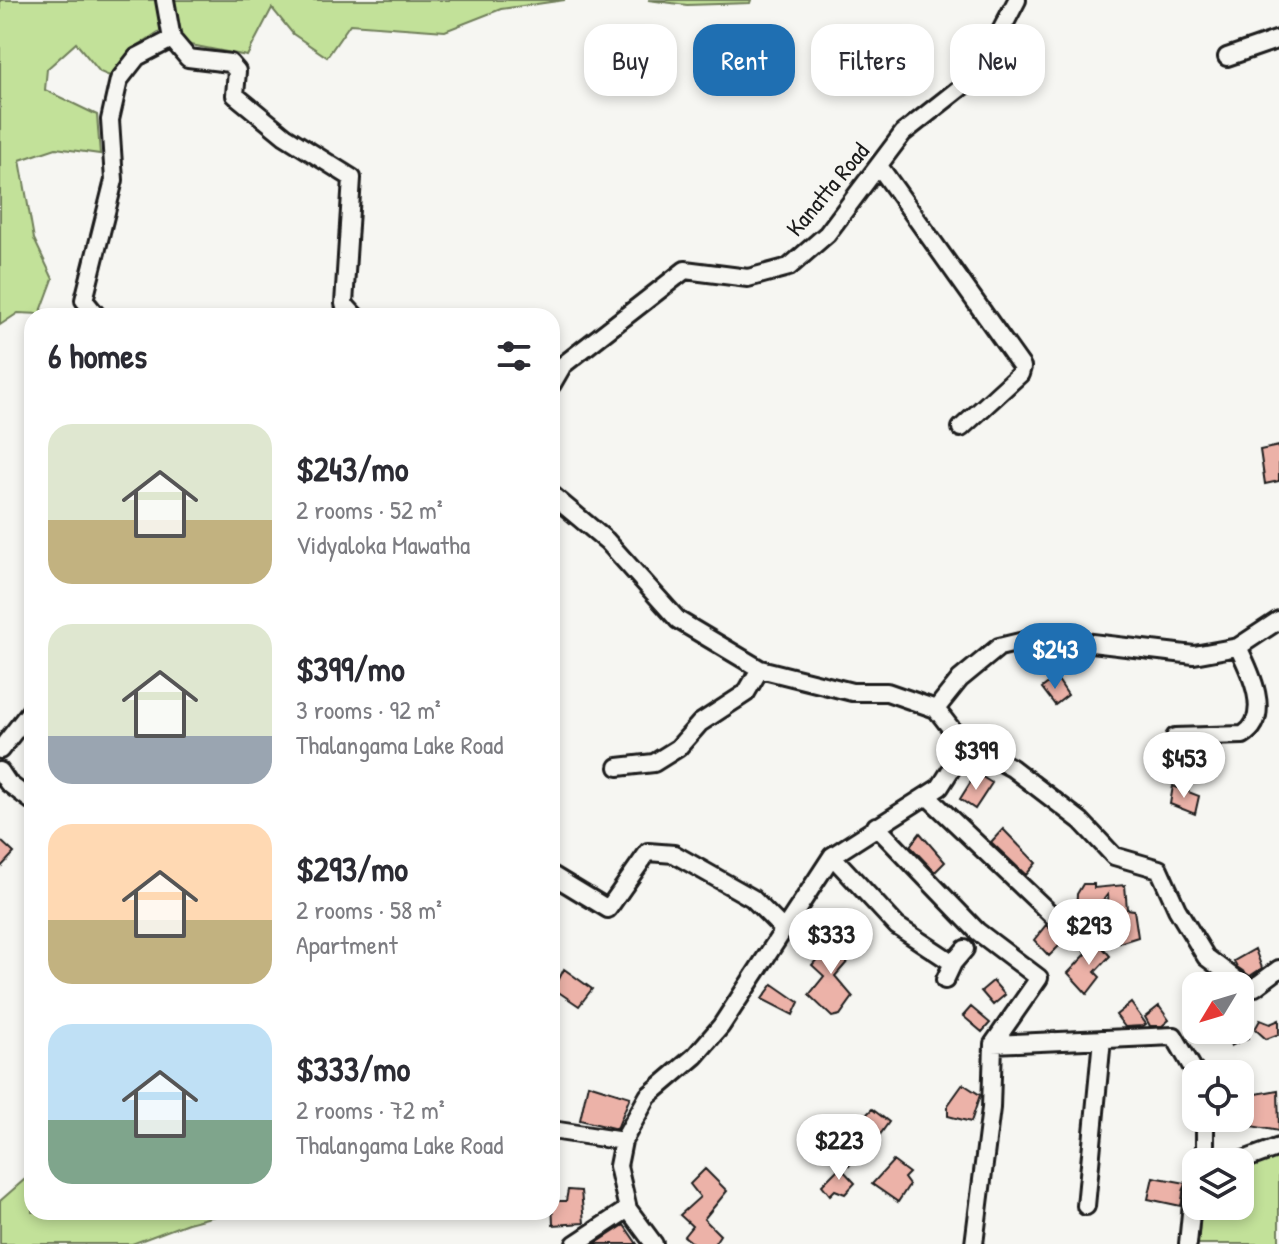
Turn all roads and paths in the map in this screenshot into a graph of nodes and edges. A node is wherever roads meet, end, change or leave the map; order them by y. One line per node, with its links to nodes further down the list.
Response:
1 (165, 0): 3 (street)
2 (1017, 0): 6 (street, Kanatta Road)
3 (172, 39): 7 (street); 8 (street)
4 (1279, 39): 5 (street)
5 (1227, 57)
6 (879, 166): 9 (street, Kanatta Road); 10 (street)
7 (90, 308)
8 (348, 308)
9 (560, 370)
10 (961, 428)
11 (560, 502): 14 (street)
12 (1279, 620): 13 (street)
13 (1238, 647): 15 (street); 17 (street)
14 (760, 669): 15 (street); 20 (street)
15 (936, 709): 18 (street)
16 (24, 719): 19 (street)
17 (1175, 737)
18 (960, 740): 23 (street); 31 (street)
19 (0, 750)
20 (618, 767)
21 (0, 771): 22 (street)
22 (24, 795)
23 (927, 796): 24 (street); 27 (street)
24 (876, 826): 25 (street); 34 (street)
25 (832, 856): 28 (street); 30 (street)
26 (560, 880): 28 (street)
27 (1109, 924)
28 (783, 929): 37 (street)
29 (965, 949): 30 (street)
30 (953, 963): 32 (street)
31 (1279, 969)
32 (945, 980)
33 (1102, 1039): 34 (street); 35 (street); 40 (street)
34 (993, 1044): 45 (street)
35 (1188, 1060)
36 (560, 1131): 37 (street)
37 (623, 1141): 41 (street)
38 (1279, 1147): 39 (street)
39 (1254, 1156)
40 (1086, 1206)
41 (628, 1209): 43 (street); 44 (street)
42 (1190, 1220): 46 (street)
43 (575, 1244)
44 (654, 1244)
45 (974, 1244)
46 (1188, 1244)

